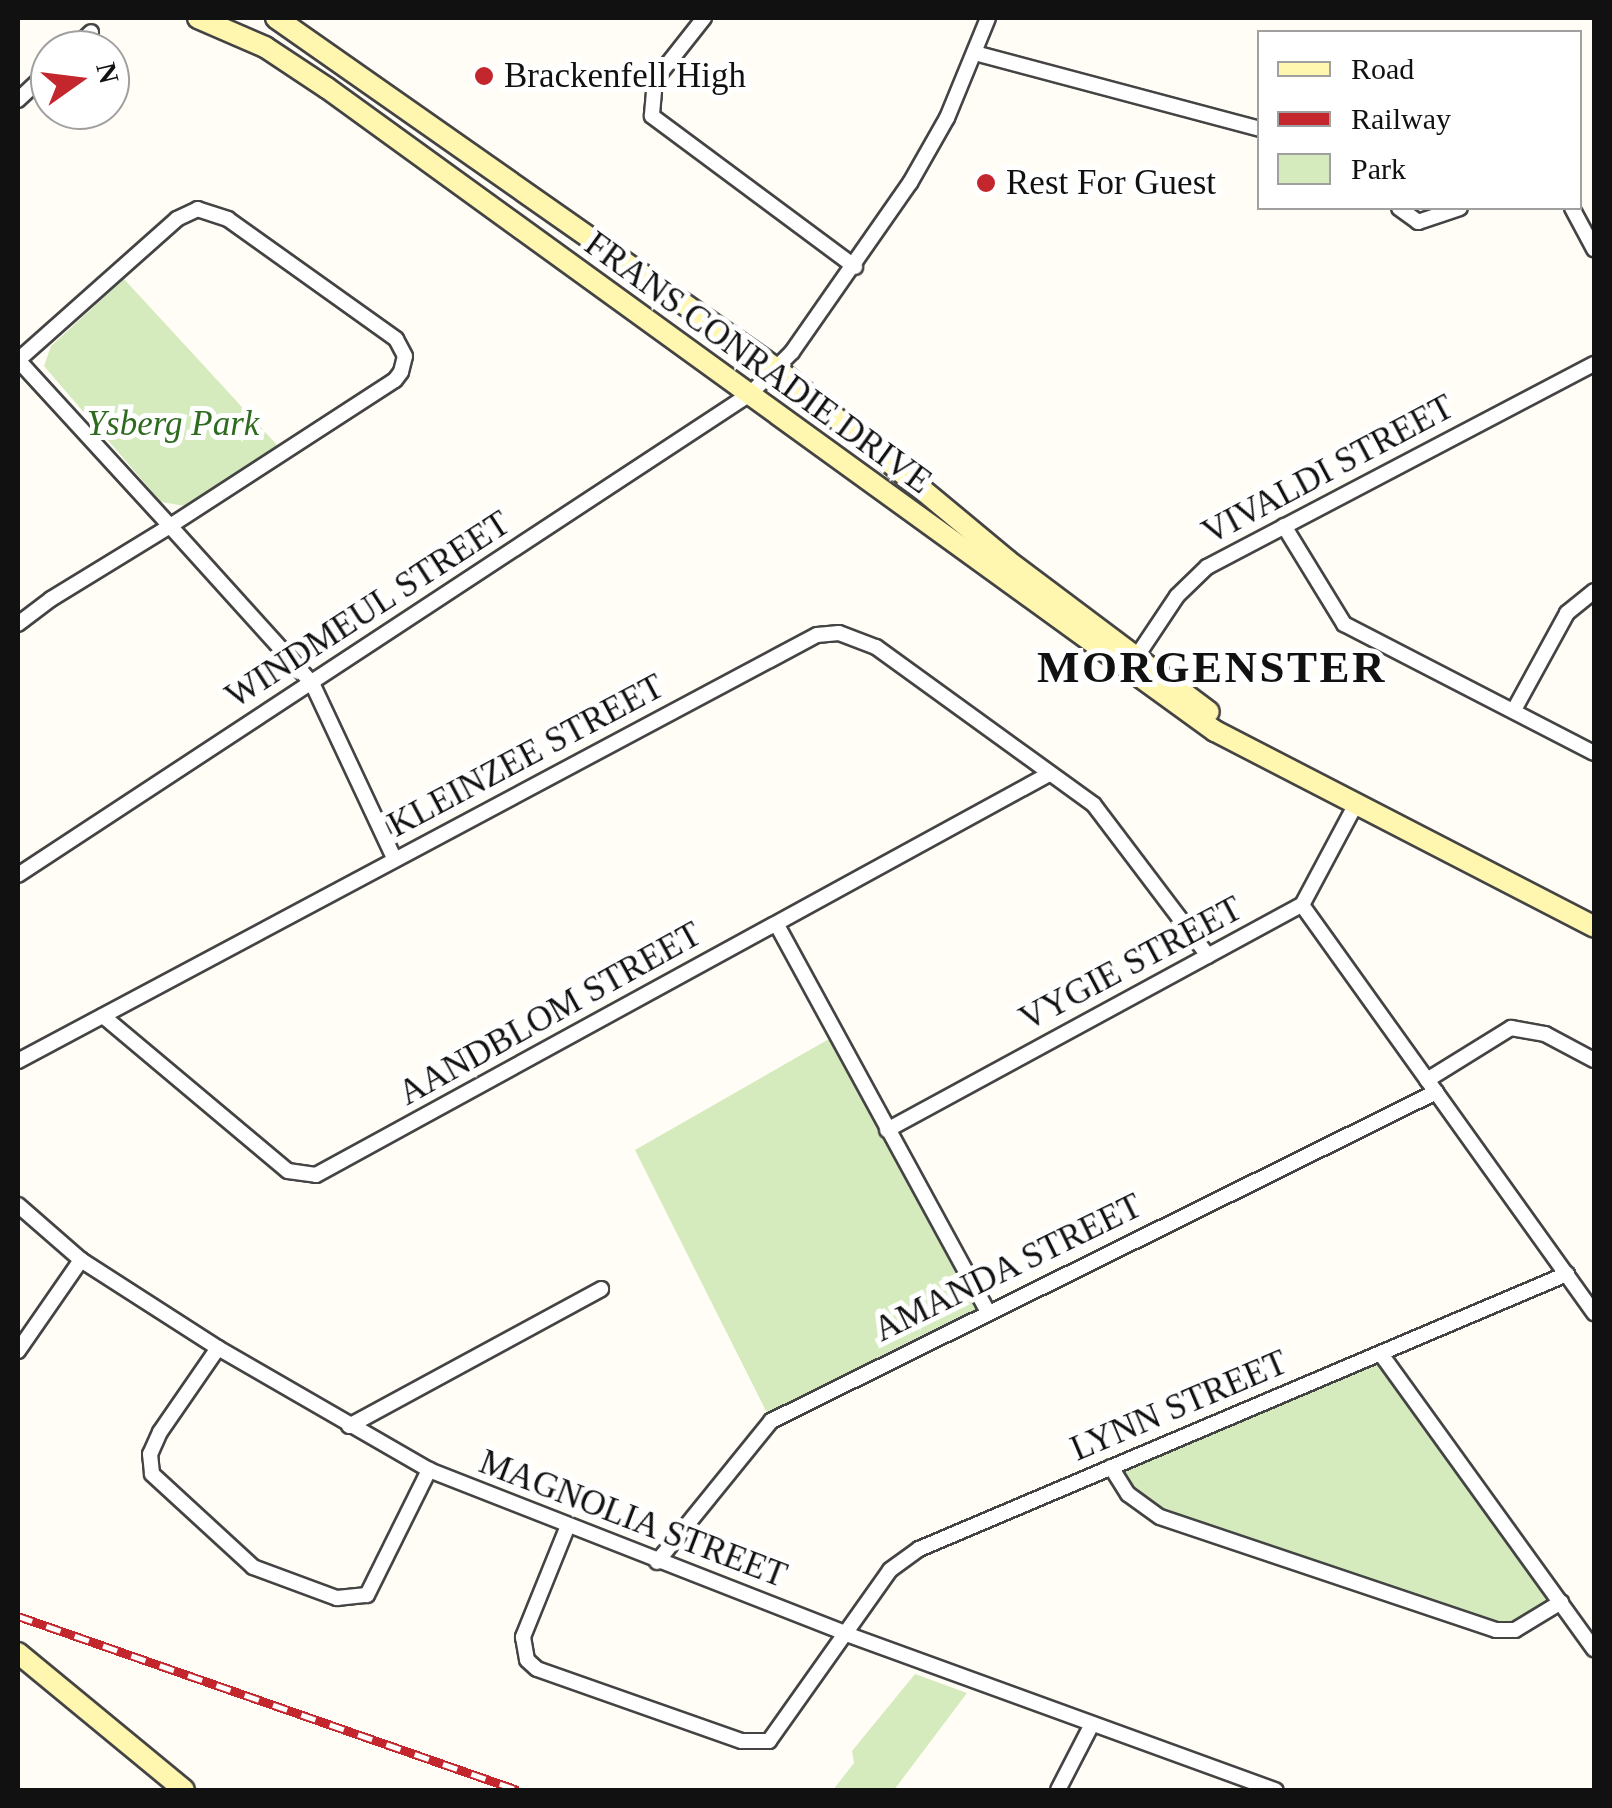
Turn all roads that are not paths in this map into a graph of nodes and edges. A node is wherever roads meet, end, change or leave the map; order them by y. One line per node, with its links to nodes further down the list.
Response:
1 (198, 18): 15 (street, FRANS CONRADIE DRIVE)
2 (276, 18): 14 (street, FRANS CONRADIE DRIVE)
3 (704, 18): 11 (street)
4 (988, 18): 5 (street, WINDMEUL STREET)
5 (975, 53): 6 (street); 11 (street, WINDMEUL STREET)
6 (1257, 127)
7 (1403, 210): 8 (street)
8 (1454, 210)
9 (1573, 210): 10 (street)
10 (1594, 249)
11 (855, 267): 14 (street, WINDMEUL STREET)
12 (18, 360): 16 (street); 16 (street)
13 (1594, 364): 17 (street, VIVALDI STREET)
14 (778, 369): 15 (street, WINDMEUL STREET); 20 (street, FRANS CONRADIE DRIVE)
15 (750, 394): 20 (street, FRANS CONRADIE DRIVE); 21 (street, WINDMEUL STREET)
16 (170, 526): 19 (street); 21 (street)
17 (1284, 526): 20 (street, VIVALDI STREET); 22 (street)
18 (1594, 590): 22 (street)
19 (18, 624)
20 (1133, 663): 25 (street, FRANS CONRADIE DRIVE)
21 (312, 683): 26 (street); 27 (street, WINDMEUL STREET)
22 (1514, 710): 23 (street)
23 (1594, 753)
24 (1049, 774): 26 (street, KLEINZEE STREET); 29 (street, AANDBLOM STREET); 31 (street, KLEINZEE STREET)
25 (1356, 804): 28 (street); 30 (street, FRANS CONRADIE DRIVE)
26 (395, 860): 32 (street, KLEINZEE STREET)
27 (18, 875)
28 (1302, 905): 31 (street, VYGIE STREET); 35 (street)
29 (777, 925): 32 (street, AANDBLOM STREET); 36 (street)
30 (1594, 927)
31 (1208, 956): 36 (street, VYGIE STREET)
32 (104, 1016): 34 (street, KLEINZEE STREET)
33 (1594, 1060): 35 (street, AMANDA STREET)
34 (18, 1062)
35 (1431, 1086): 39 (street); 41 (street, AMANDA STREET)
36 (888, 1130): 41 (street)
37 (18, 1205): 38 (street, MAGNOLIA STREET)
38 (81, 1260): 43 (street, MAGNOLIA STREET); 44 (street)
39 (1566, 1274): 42 (street); 45 (street, LYNN STREET)
40 (601, 1289): 46 (street)
41 (986, 1310): 50 (street, AMANDA STREET)
42 (1594, 1313)
43 (218, 1348): 46 (street, MAGNOLIA STREET); 48 (street)
44 (18, 1351)
45 (1381, 1354): 47 (street, LYNN STREET); 51 (street)
46 (349, 1426): 48 (street, MAGNOLIA STREET)
47 (1111, 1467): 51 (street); 52 (street, LYNN STREET)
48 (429, 1470): 49 (street, MAGNOLIA STREET)
49 (567, 1528): 50 (street, MAGNOLIA STREET); 52 (street, LYNN STREET)
50 (657, 1562): 52 (street, MAGNOLIA STREET)
51 (1561, 1602): 53 (street)
52 (849, 1636): 55 (street, MAGNOLIA STREET)
53 (1594, 1648)
54 (18, 1653): 56 (street)
55 (1091, 1726): 57 (street); 58 (street, MAGNOLIA STREET)
56 (184, 1790)
57 (1058, 1790)
58 (1276, 1790)

